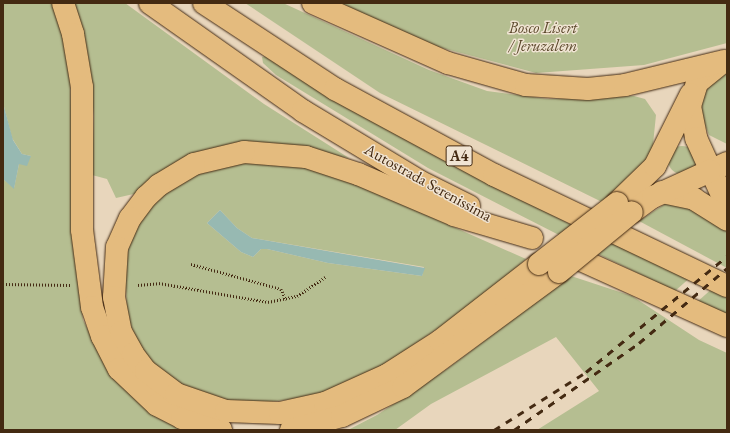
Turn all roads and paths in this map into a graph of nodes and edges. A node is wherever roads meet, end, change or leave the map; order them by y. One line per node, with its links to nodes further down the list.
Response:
1 (63, 3): 21 (main road)
2 (150, 3): 12 (main road, Autostrada Serenissima / A4)
3 (204, 3): 18 (main road, A4)
4 (313, 3): 5 (main road)
5 (723, 61): 6 (main road)
6 (691, 94): 7 (main road); 10 (main road)
7 (718, 167): 8 (main road); 9 (main road)
8 (662, 192): 10 (main road); 11 (main road)
9 (727, 206)
10 (625, 208): 12 (main road, bridge); 22 (main road, bridge)
11 (727, 220)
12 (532, 238): 20 (main road, Autostrada Serenissima / A4)
13 (191, 264): 19 (path)
14 (325, 277): 19 (path)
15 (3, 284): 16 (path)
16 (75, 285)
17 (138, 285): 19 (path)
18 (727, 286)
19 (286, 300)
20 (727, 326)
21 (221, 430)
22 (290, 430)

